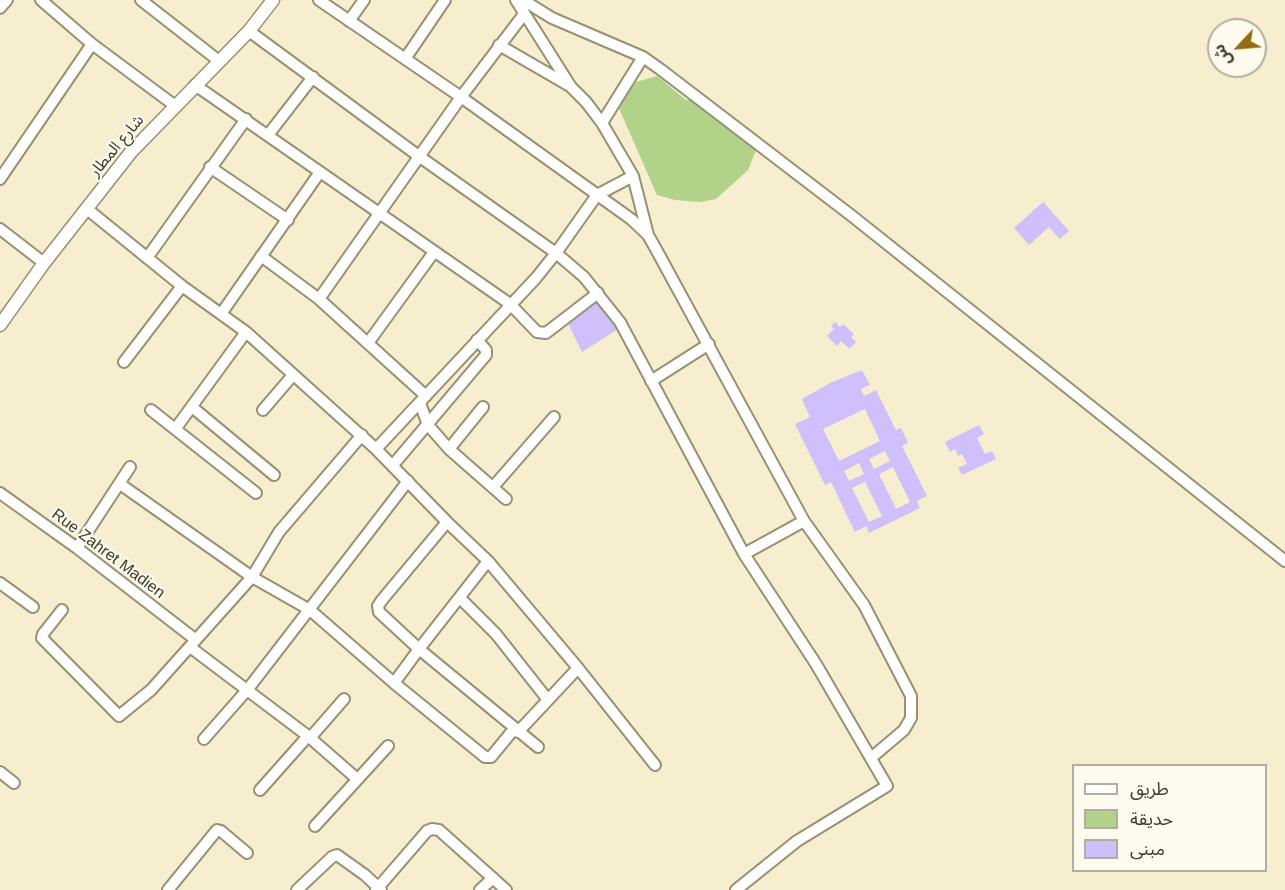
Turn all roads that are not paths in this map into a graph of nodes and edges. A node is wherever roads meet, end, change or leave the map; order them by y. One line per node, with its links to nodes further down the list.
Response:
1 (7, 0): 10 (street)
2 (41, 0): 14 (street)
3 (141, 0): 18 (street)
4 (273, 0): 13 (street, شارع المطار)
5 (319, 0): 12 (street)
6 (364, 0): 12 (street)
7 (445, 0): 17 (street)
8 (516, 0): 11 (street)
9 (523, 0): 16 (street)
10 (0, 9)
11 (524, 14): 15 (street); 21 (street)
12 (349, 21): 17 (street)
13 (249, 31): 18 (street, شارع المطار); 19 (street)
14 (92, 44): 23 (street); 31 (street)
15 (499, 45): 21 (street); 22 (street)
16 (642, 57): 25 (street); 81 (street)
17 (405, 59): 22 (street)
18 (219, 61): 20 (street, شارع المطار)
19 (312, 77): 26 (street); 27 (street)
20 (195, 85): 23 (street, شارع المطار); 24 (street)
21 (571, 87): 25 (street)
22 (461, 97): 27 (street); 32 (street)
23 (174, 105): 33 (street, شارع المطار)
24 (246, 120): 26 (street); 28 (street)
25 (602, 123): 30 (street)
26 (268, 135): 29 (street)
27 (420, 157): 34 (street); 39 (street)
28 (210, 167): 35 (street); 41 (street)
29 (320, 172): 34 (street); 35 (street)
30 (633, 176): 32 (street); 37 (street)
31 (0, 178)
32 (597, 195): 37 (street); 39 (street)
33 (87, 209): 41 (street); 42 (street, شارع المطار)
34 (379, 212): 38 (street); 45 (street)
35 (288, 219): 40 (street)
36 (0, 229): 42 (street)
37 (648, 235): 52 (street)
38 (434, 252): 46 (street); 51 (street)
39 (556, 253): 44 (street); 46 (street)
40 (261, 256): 45 (street); 47 (street)
41 (147, 258): 43 (street)
42 (44, 263): 48 (street, شارع المطار)
43 (182, 286): 47 (street); 53 (street)
44 (598, 293): 46 (street); 55 (street)
45 (319, 299): 51 (street)
46 (510, 304): 50 (street)
47 (221, 314): 49 (street)
48 (0, 325)
49 (246, 332): 54 (street); 58 (street)
50 (477, 340): 56 (street); 62 (street)
51 (368, 343): 56 (street)
52 (709, 344): 55 (street); 76 (street)
53 (124, 362)
54 (292, 375): 60 (street); 64 (street)
55 (651, 381): 79 (street)
56 (423, 400): 62 (street); 65 (street)
57 (483, 406): 66 (street)
58 (192, 407): 63 (street); 69 (street)
59 (151, 410): 63 (street)
60 (263, 410)
61 (554, 417): 72 (street)
62 (428, 425): 66 (street); 67 (street)
63 (176, 428): 74 (street)
64 (362, 435): 65 (street); 82 (street)
65 (376, 448): 67 (street)
66 (448, 449): 72 (street)
67 (393, 465): 70 (street)
68 (130, 467): 71 (street)
69 (274, 475)
70 (408, 481): 77 (street); 87 (street)
71 (120, 484): 78 (street); 82 (street)
72 (493, 487): 75 (street)
73 (0, 493): 78 (street, Rue Zahret Madien)
74 (256, 493)
75 (506, 499)
76 (804, 521): 79 (street); 100 (street)
77 (447, 522): 80 (street); 89 (street)
78 (77, 548): 88 (street, Rue Zahret Madien)
79 (744, 554): 100 (street)
80 (489, 561): 84 (street); 90 (street)
81 (1285, 561)
82 (252, 577): 87 (street); 88 (street)
83 (0, 583): 85 (street)
84 (460, 598): 89 (street); 94 (street)
85 (33, 607)
86 (62, 610): 88 (street)
87 (310, 610): 91 (street); 92 (street)
88 (193, 644): 92 (street, Rue Zahret Madien)
89 (418, 648): 91 (street); 95 (street)
90 (578, 668): 94 (street); 101 (street)
91 (394, 683): 95 (street)
92 (248, 689): 96 (street, Rue Zahret Madien); 97 (street)
93 (344, 699): 96 (street)
94 (548, 700): 95 (street)
95 (516, 731): 99 (street)
96 (309, 737): 103 (street, Rue Zahret Madien); 105 (street)
97 (204, 739)
98 (388, 746): 103 (street)
99 (538, 747)
100 (871, 758): 114 (street)
101 (655, 765)
102 (0, 772): 104 (street)
103 (356, 778): 106 (street)
104 (14, 783)
105 (260, 790)
106 (315, 826)
107 (247, 853): 110 (street)
108 (493, 878): 109 (street); 112 (street); 113 (street)
109 (378, 889): 111 (street)
110 (168, 890)
111 (297, 890)
112 (480, 890)
113 (506, 890)
114 (736, 890)

